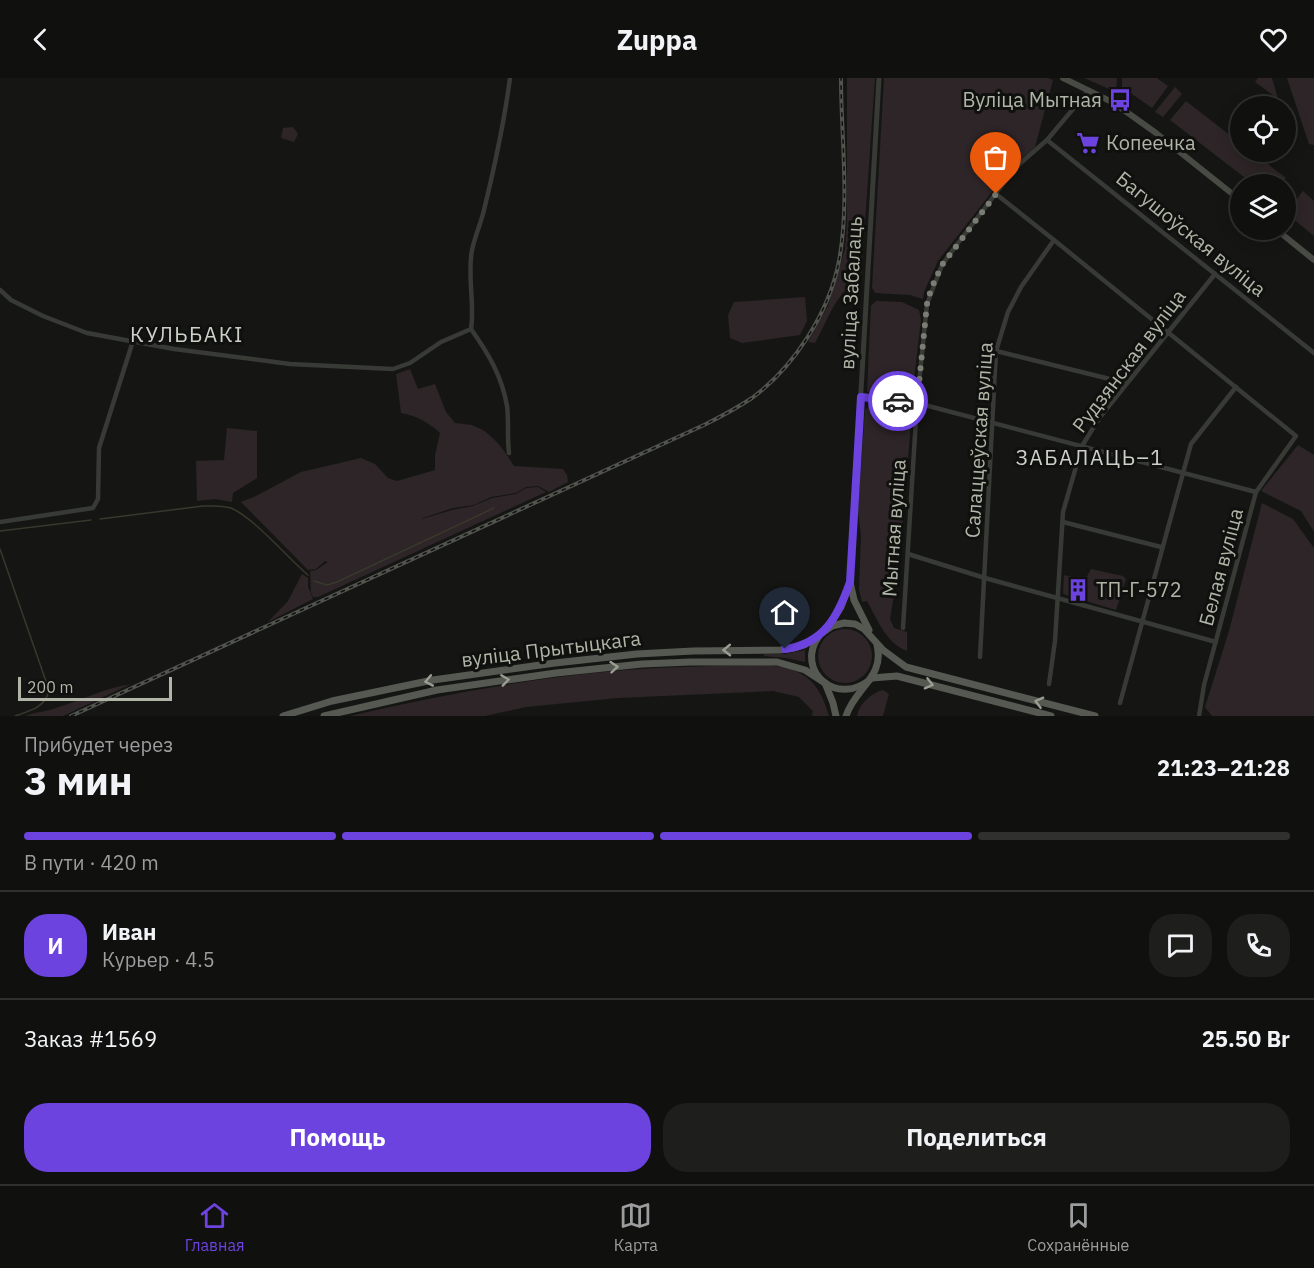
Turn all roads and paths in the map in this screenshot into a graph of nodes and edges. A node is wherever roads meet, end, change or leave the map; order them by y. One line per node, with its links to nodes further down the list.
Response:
1 (510, 78): 13 (street)
2 (879, 78): 20 (street, вуліца Забалаць)
3 (1063, 78): 4 (main road)
4 (1089, 90): 5 (street, Мытная вуліца); 6 (main road)
5 (1047, 140): 7 (street, Мытная вуліца); 11 (street, Багушоўская вуліца)
6 (1230, 192)
7 (996, 194): 8 (street); 21 (street, Мытная вуліца)
8 (1054, 240): 14 (street); 16 (street, Салаццеўская вуліца)
9 (1289, 240): 10 (main road)
10 (1314, 260)
11 (1215, 274): 14 (street, Рудзянская вуліца); 17 (street, Багушоўская вуліца)
12 (0, 290): 15 (street)
13 (471, 328): 15 (street); 24 (street)
14 (1168, 332): 18 (street, Рудзянская вуліца); 19 (street)
15 (133, 341): 27 (street)
16 (996, 351): 18 (street); 22 (street, Салаццеўская вуліца)
17 (1314, 354)
18 (1126, 383): 23 (street, Рудзянская вуліца)
19 (1236, 387): 25 (street); 26 (street, Белая вуліца)
20 (861, 397): 21 (street); 32 (street, вуліца Забалаць)
21 (917, 403): 22 (street); 30 (street, Мытная вуліца)
22 (993, 423): 23 (street); 31 (street, Салаццеўская вуліца)
23 (1082, 446): 25 (street); 28 (street, Рудзянская вуліца)
24 (509, 453)
25 (1183, 473): 26 (street); 29 (street)
26 (1256, 492): 38 (street, Белая вуліца)
27 (0, 522)
28 (1063, 522): 29 (street); 33 (street, Рудзянская вуліца)
29 (1161, 547): 34 (street)
30 (908, 555): 31 (street); 35 (street, Мытная вуліца)
31 (985, 578): 33 (street); 39 (street, Салаццеўская вуліца)
32 (850, 582): 36 (main road); 37 (main road)
33 (1057, 597): 34 (street); 42 (street, Рудзянская вуліца)
34 (1142, 621): 38 (street); 43 (street)
35 (903, 628)
36 (823, 632): 37 (main road); 41 (main road); 44 (main road, вуліца Прытыцкага, one-way to 44)
37 (873, 638): 40 (main road); 49 (main road, one-way to 37)
38 (1216, 642): 50 (street, Белая вуліца)
39 (980, 657)
40 (872, 678): 41 (main road); 47 (main road); 48 (main road, one-way to 48)
41 (825, 683): 45 (main road, вуліца Прытыцкага, one-way to 41); 46 (main road)
42 (1049, 684)
43 (1120, 703)
44 (283, 716)
45 (324, 716)
46 (836, 716)
47 (846, 716)
48 (1051, 716)
49 (1095, 716)
50 (1199, 716)

